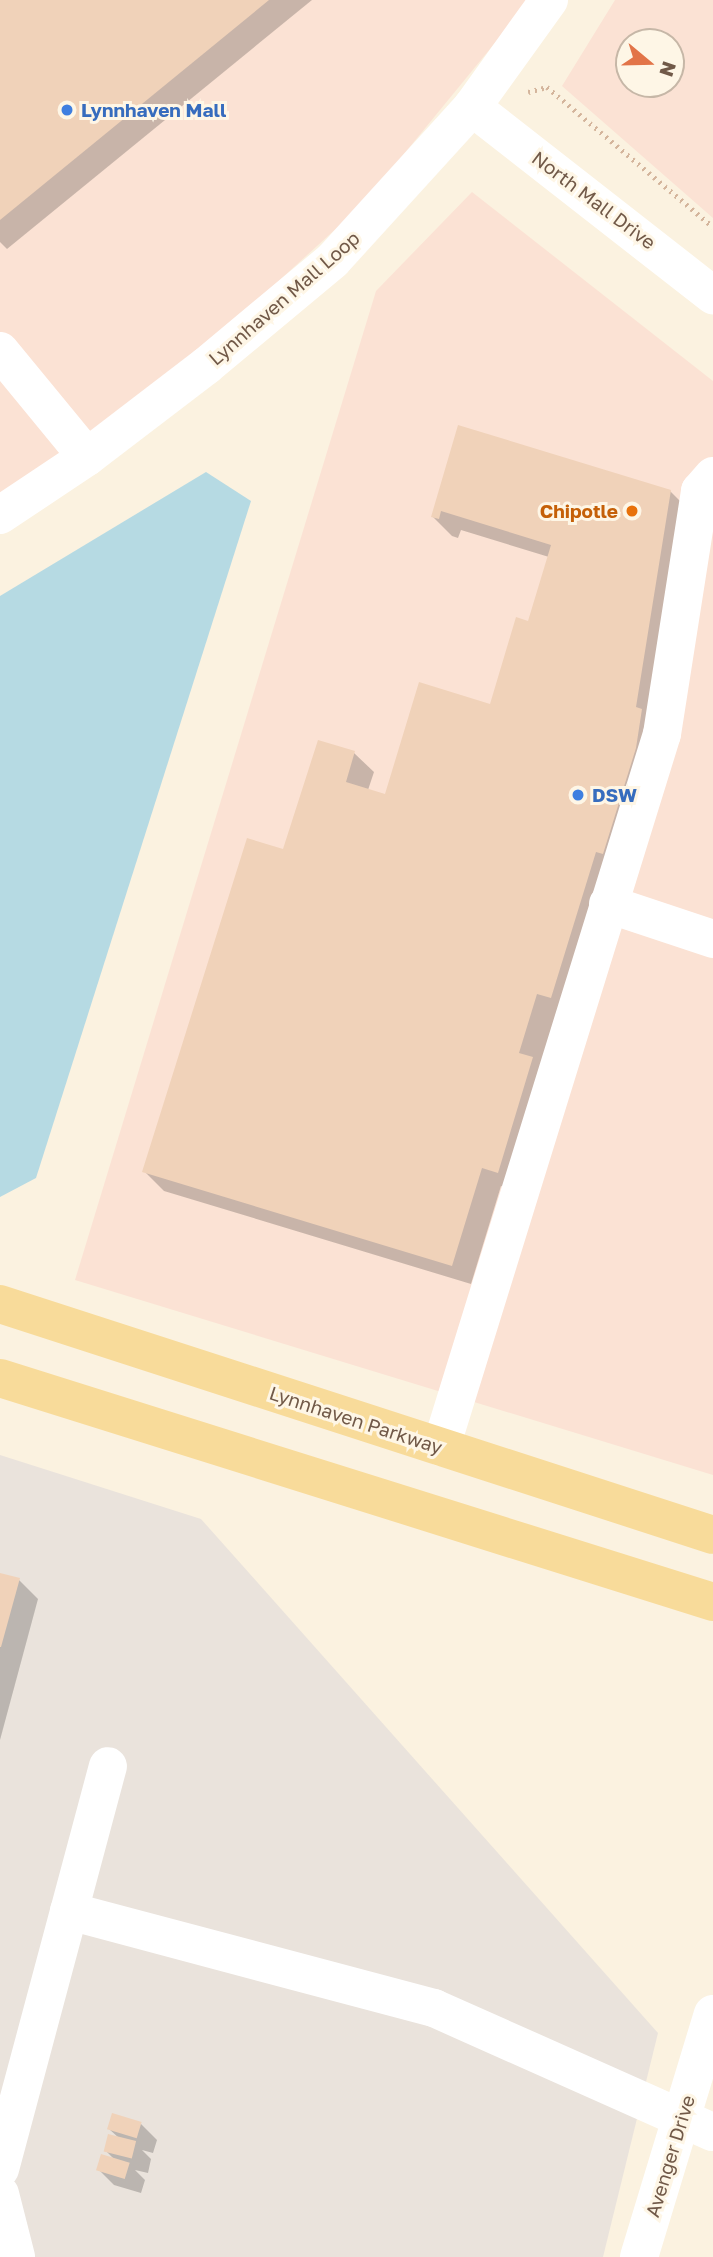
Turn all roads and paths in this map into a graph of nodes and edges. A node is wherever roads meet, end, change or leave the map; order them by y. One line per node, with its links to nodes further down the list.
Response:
1 (549, 0): 2 (street, Lynnhaven Mall Loop)
2 (472, 107): 3 (path); 4 (street, North Mall Drive); 6 (street, Lynnhaven Mall Loop)
3 (713, 227)
4 (713, 295)
5 (0, 351): 6 (street)
6 (87, 457): 8 (street, Lynnhaven Mall Loop)
7 (713, 476): 9 (street)
8 (0, 516)
9 (608, 904): 10 (street); 13 (street)
10 (713, 939)
11 (0, 1304): 13 (main road, Lynnhaven Parkway)
12 (0, 1378): 15 (main road)
13 (441, 1447): 14 (main road, Lynnhaven Parkway)
14 (713, 1535)
15 (713, 1602)
16 (108, 1766): 17 (street)
17 (69, 1912): 19 (street); 20 (street)
18 (713, 2014): 19 (street, Avenger Drive)
19 (697, 2126): 23 (street, Avenger Drive)
20 (0, 2169)
21 (0, 2194): 22 (street)
22 (16, 2257)
23 (639, 2257)

